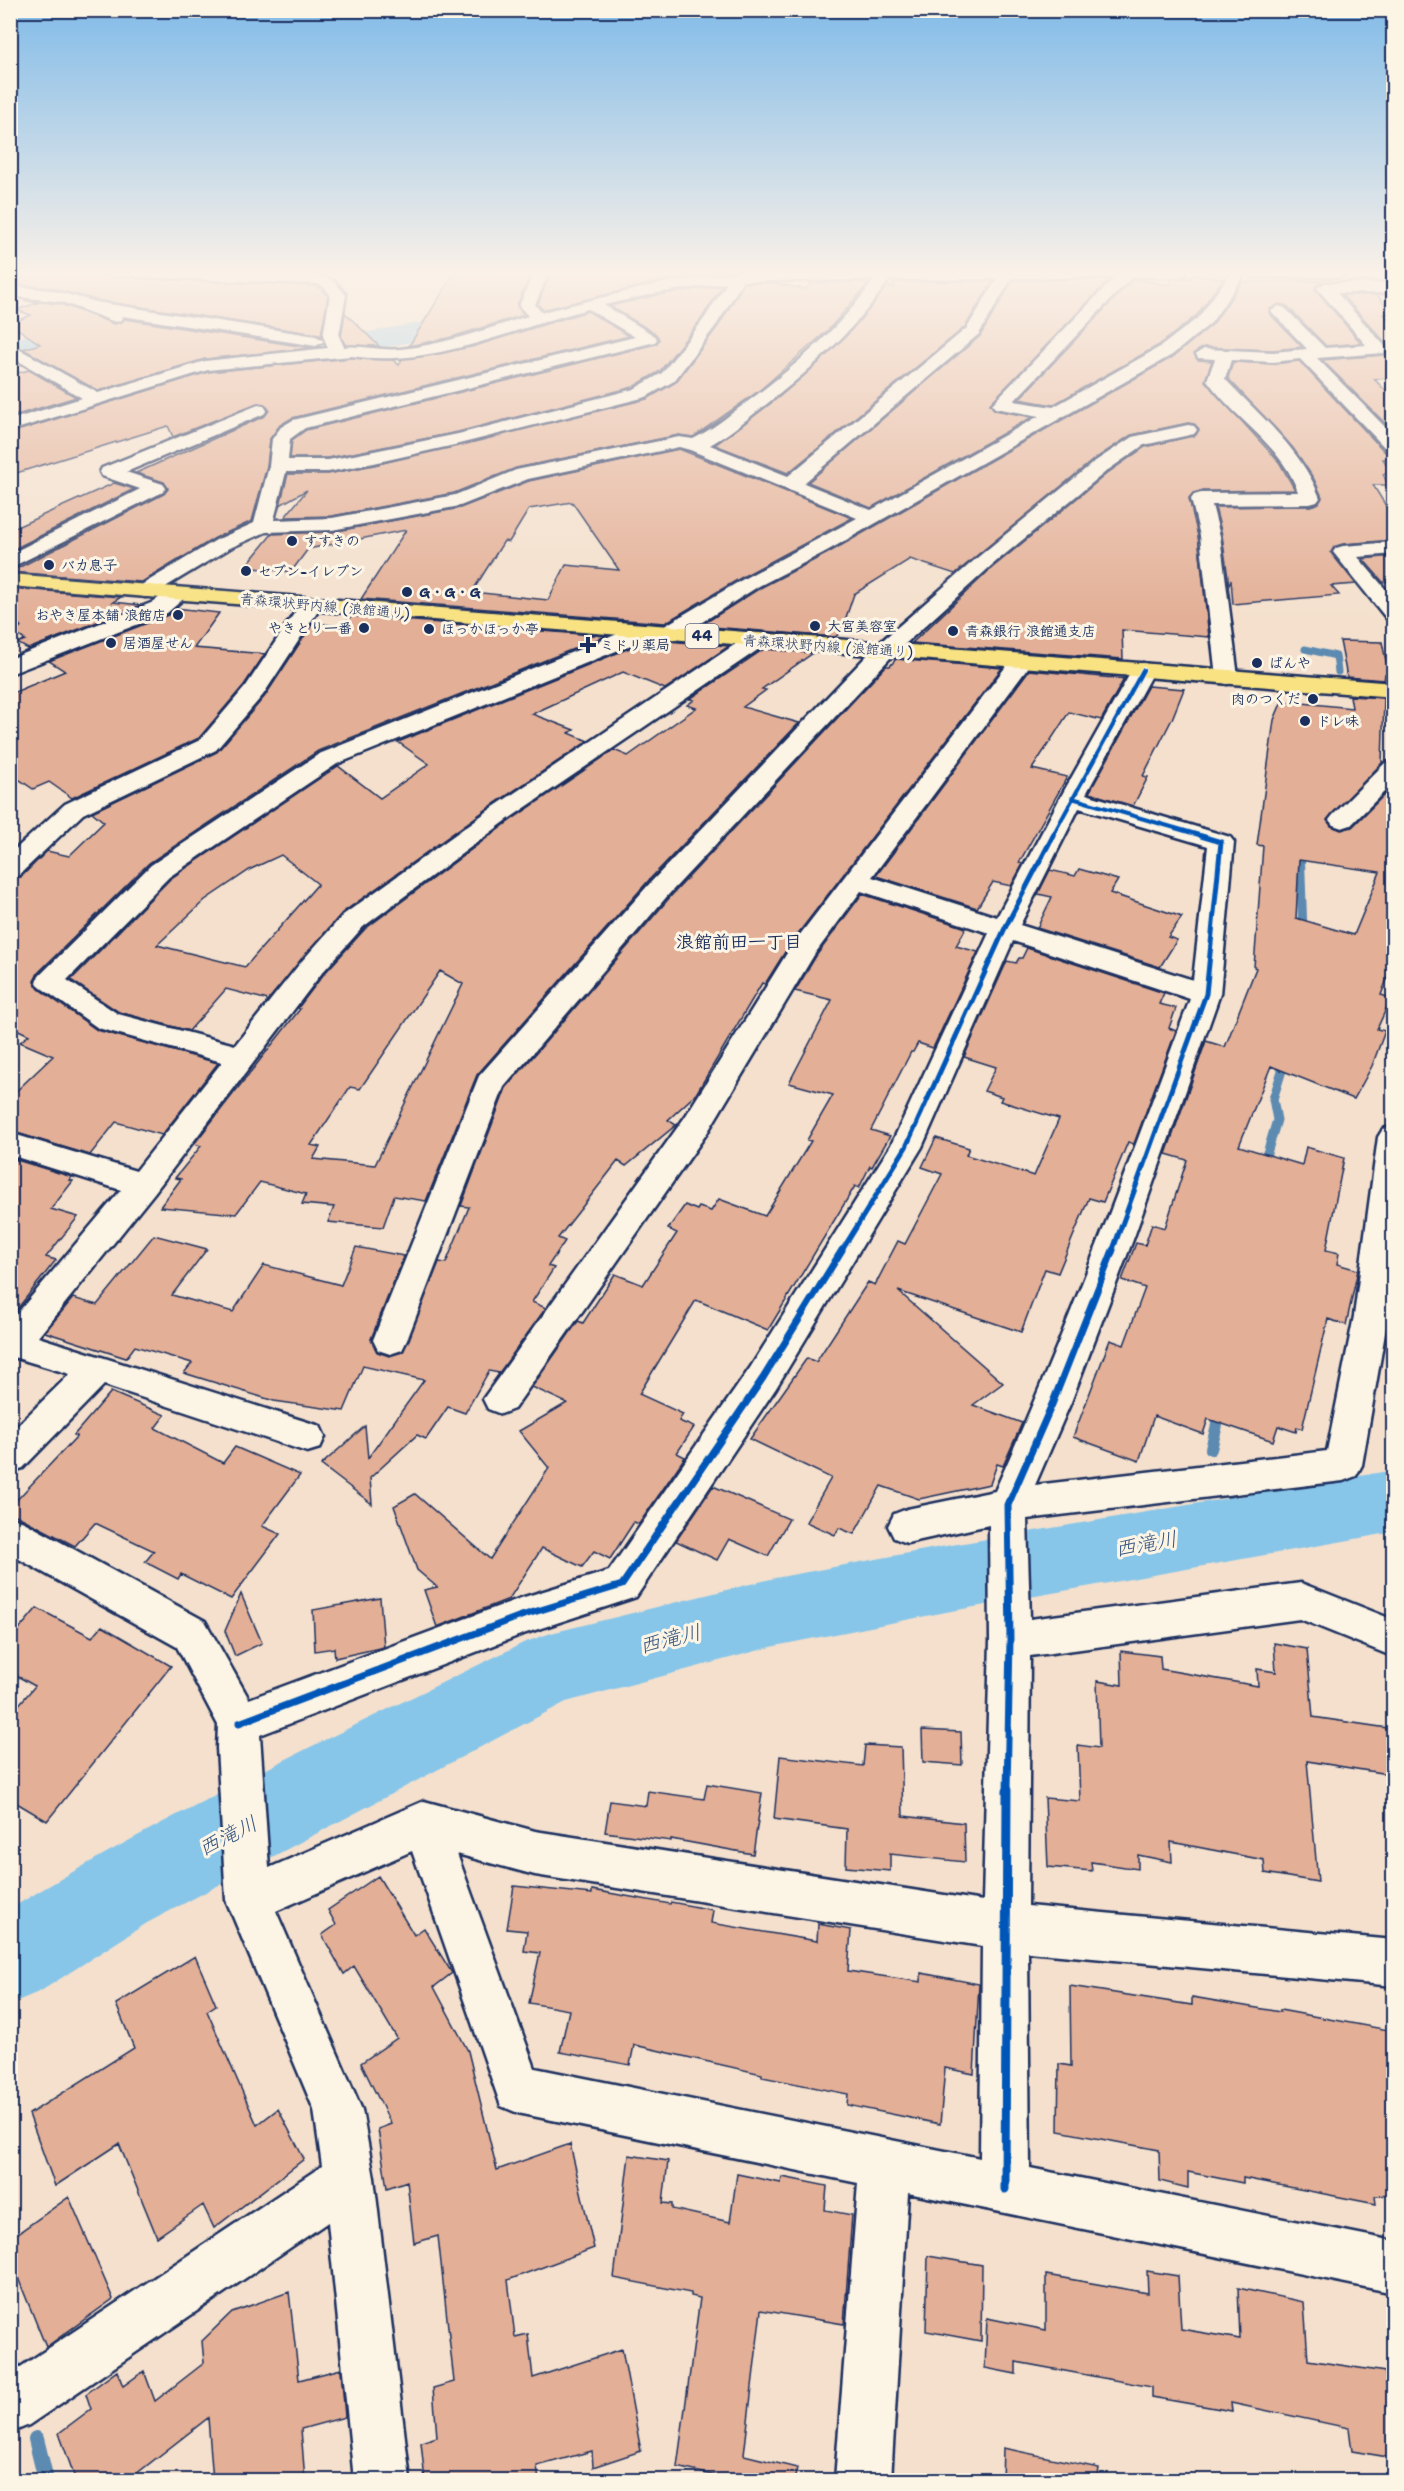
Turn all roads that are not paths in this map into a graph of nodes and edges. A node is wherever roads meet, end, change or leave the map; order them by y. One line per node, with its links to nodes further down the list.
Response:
1 (77, 388): 13 (street)
2 (134, 388): 13 (street)
3 (395, 388): 12 (street)
4 (447, 388): 12 (street)
5 (648, 388): 20 (street)
6 (777, 388): 18 (street)
7 (905, 388): 21 (street)
8 (1016, 388): 15 (street)
9 (1099, 388): 15 (street)
10 (1223, 388): 38 (street)
11 (1343, 388): 19 (street)
12 (403, 399): 20 (street)
13 (97, 400): 16 (street)
14 (258, 410): 25 (street)
15 (1055, 413): 22 (street)
16 (10, 426)
17 (1188, 430): 34 (street)
18 (695, 445): 21 (street); 23 (street)
19 (1394, 447)
20 (278, 466): 23 (street)
21 (791, 484): 22 (street)
22 (871, 518): 32 (street)
23 (263, 526): 27 (street)
24 (1394, 548): 30 (street)
25 (10, 562)
26 (10, 580): 27 (main road, 青森環状野内線 (浪館通り) / 44)
27 (145, 591): 28 (main road, 青森環状野内線 (浪館通り) / 44)
28 (178, 594): 29 (main road, 青森環状野内線 (浪館通り) / 44); 36 (street)
29 (311, 604): 31 (main road, 青森環状野内線 (浪館通り) / 44); 43 (street)
30 (1394, 613)
31 (637, 631): 32 (main road, 青森環状野内線 (浪館通り) / 44); 47 (street)
32 (669, 633): 33 (main road, 青森環状野内線 (浪館通り) / 44)
33 (757, 640): 34 (main road, 青森環状野内線 (浪館通り) / 44); 47 (street)
34 (885, 650): 35 (main road, 青森環状野内線 (浪館通り) / 44); 51 (street)
35 (1022, 661): 37 (main road, 青森環状野内線 (浪館通り) / 44); 44 (street)
36 (10, 666)
37 (1143, 670): 38 (main road, 青森環状野内線 (浪館通り) / 44); 41 (street)
38 (1227, 677): 39 (main road, 青森環状野内線 (浪館通り) / 44)
39 (1394, 690)
40 (1394, 768): 42 (street)
41 (1072, 798): 45 (street); 46 (street)
42 (1342, 820)
43 (10, 869)
44 (857, 880): 45 (street); 54 (street)
45 (1005, 928): 46 (street); 62 (street)
46 (1206, 994): 57 (street)
47 (242, 1057): 50 (street)
48 (1394, 1137): 57 (street)
49 (10, 1144): 50 (street)
50 (143, 1185): 52 (street)
51 (390, 1340)
52 (12, 1343): 53 (street)
53 (98, 1369): 55 (street); 56 (street)
54 (501, 1399)
55 (307, 1437)
56 (10, 1457)
57 (1008, 1520): 58 (street); 60 (street)
58 (907, 1526)
59 (10, 1534): 62 (street)
60 (1009, 1624): 61 (street); 65 (street)
61 (1394, 1639)
62 (238, 1723): 64 (street)
63 (424, 1823): 64 (street); 65 (street); 67 (street)
64 (248, 1887): 68 (street)
65 (1005, 1928): 66 (street); 69 (street)
66 (1394, 1963)
67 (885, 2163): 69 (street); 73 (street)
68 (349, 2178): 71 (street); 72 (street)
69 (1005, 2189): 70 (street)
70 (1394, 2267)
71 (10, 2406)
72 (382, 2481)
73 (863, 2481)

